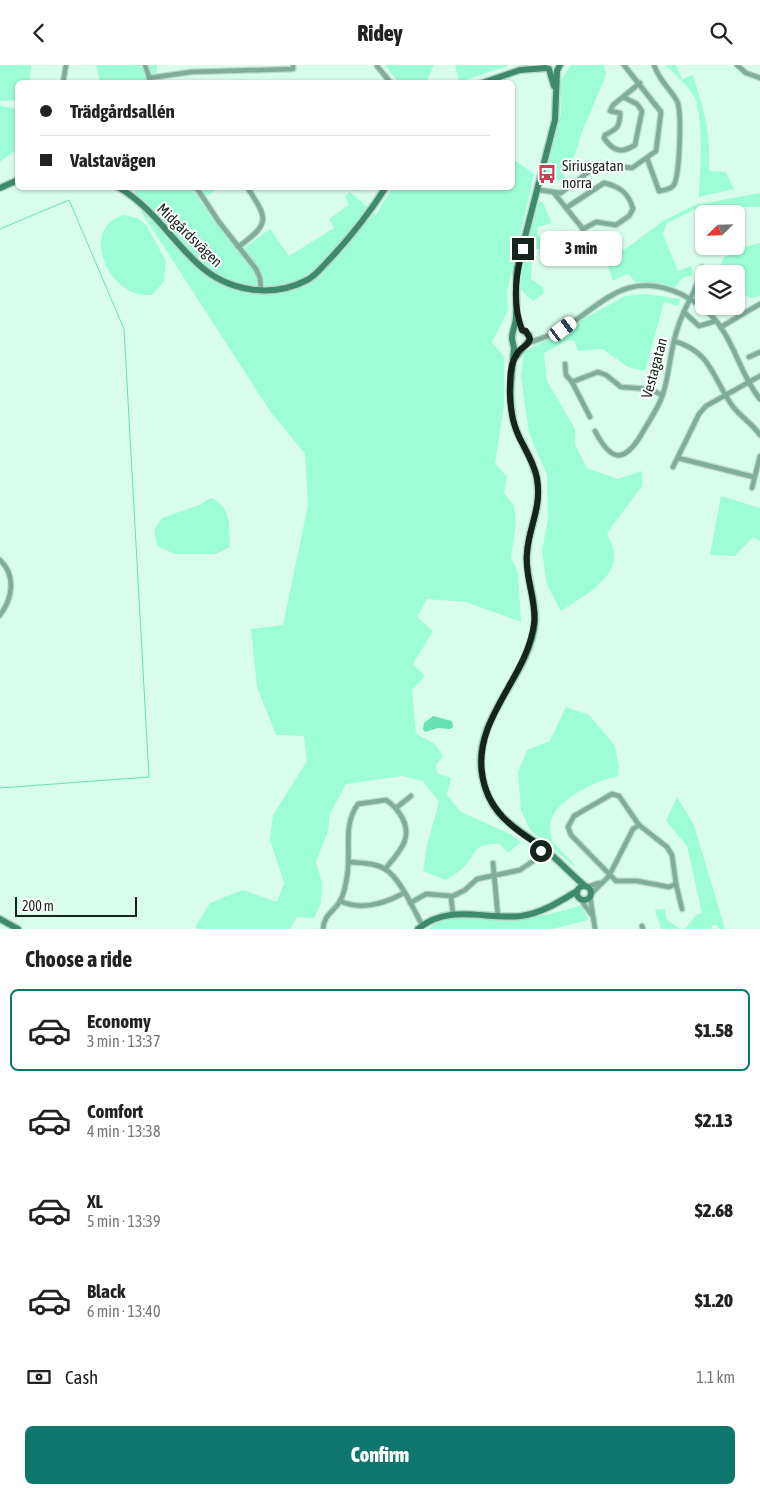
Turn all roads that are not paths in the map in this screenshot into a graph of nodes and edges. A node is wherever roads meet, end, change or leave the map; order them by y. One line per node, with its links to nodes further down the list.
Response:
1 (66, 65): 13 (street)
2 (145, 65): 14 (street)
3 (293, 65): 14 (street)
4 (531, 65): 11 (street)
5 (624, 65): 17 (street)
6 (654, 65): 20 (street)
7 (737, 65): 12 (street)
8 (377, 66): 15 (street)
9 (559, 66): 10 (street); 18 (street)
10 (546, 67): 11 (street); 18 (street)
11 (520, 70): 16 (street)
12 (760, 78)
13 (64, 80)
14 (150, 80)
15 (389, 80)
16 (491, 80)
17 (640, 83): 19 (street); 20 (street)
18 (556, 90): 27 (street)
19 (622, 97): 19 (street)
20 (647, 159): 28 (street)
21 (15, 181): 22 (street)
22 (0, 188)
23 (122, 190): 32 (street, Midgårdsvägen)
24 (198, 190): 30 (street)
25 (249, 190): 30 (street)
26 (384, 190): 32 (street, Midgårdsvägen)
27 (538, 190): 28 (street); 36 (street)
28 (554, 193): 29 (street)
29 (566, 208): 29 (street)
30 (238, 247): 32 (street)
31 (695, 288): 33 (street, Vestagatan)
32 (261, 290)
33 (690, 298): 35 (street, Vestagatan); 37 (street); 42 (street)
34 (760, 304): 38 (street)
35 (684, 312): 37 (street); 43 (street, Vestagatan)
36 (517, 315): 39 (street); 40 (street)
37 (716, 321): 38 (street)
38 (721, 327): 53 (street)
39 (522, 330): 40 (street); 41 (street)
40 (514, 332): 45 (street)
41 (529, 335): 42 (street); 44 (street)
42 (546, 336): 44 (street)
43 (674, 341): 54 (street, Vestagatan); 55 (street)
44 (529, 343): 46 (street)
45 (514, 345): 46 (street); 49 (street)
46 (522, 348): 49 (street)
47 (760, 352): 48 (street)
48 (749, 357)
49 (512, 364): 70 (street)
50 (565, 364): 52 (street)
51 (760, 376): 53 (street)
52 (572, 382): 54 (street); 57 (street)
53 (749, 382): 55 (street); 56 (street)
54 (662, 395): 58 (street, Vestagatan)
55 (726, 395): 59 (street); 61 (street)
56 (760, 399)
57 (590, 417)
58 (595, 431)
59 (760, 435)
60 (760, 456): 63 (street)
61 (678, 458): 62 (street); 63 (street)
62 (673, 467)
63 (754, 477): 64 (street)
64 (752, 488)
65 (0, 560): 66 (street)
66 (0, 615)
67 (411, 796): 68 (street)
68 (396, 807): 71 (street); 73 (street)
69 (639, 825): 76 (street); 76 (street); 78 (street)
70 (544, 848): 74 (street); 75 (street)
71 (350, 862): 73 (street); 85 (street)
72 (493, 863): 75 (street)
73 (385, 869): 81 (street)
74 (566, 869): 79 (street); 80 (street)
75 (495, 876): 83 (street); 90 (street)
76 (609, 876): 77 (street); 78 (street)
77 (602, 881): 79 (street); 82 (street)
78 (676, 884): 88 (street)
79 (586, 887): 80 (street); 82 (street)
80 (577, 890): 84 (street); 87 (street)
81 (404, 893): 85 (street); 86 (street)
82 (590, 895): 84 (street); 92 (street)
83 (452, 896): 86 (street); 89 (street)
84 (580, 899): 87 (street); 92 (street)
85 (340, 901): 95 (street)
86 (410, 903): 93 (street)
87 (554, 905): 90 (street)
88 (682, 909)
89 (453, 914): 90 (street); 93 (street)
90 (498, 917)
91 (0, 919): 94 (street)
92 (594, 920): 96 (street)
93 (420, 927)
94 (18, 929)
95 (322, 929)
96 (595, 929)

